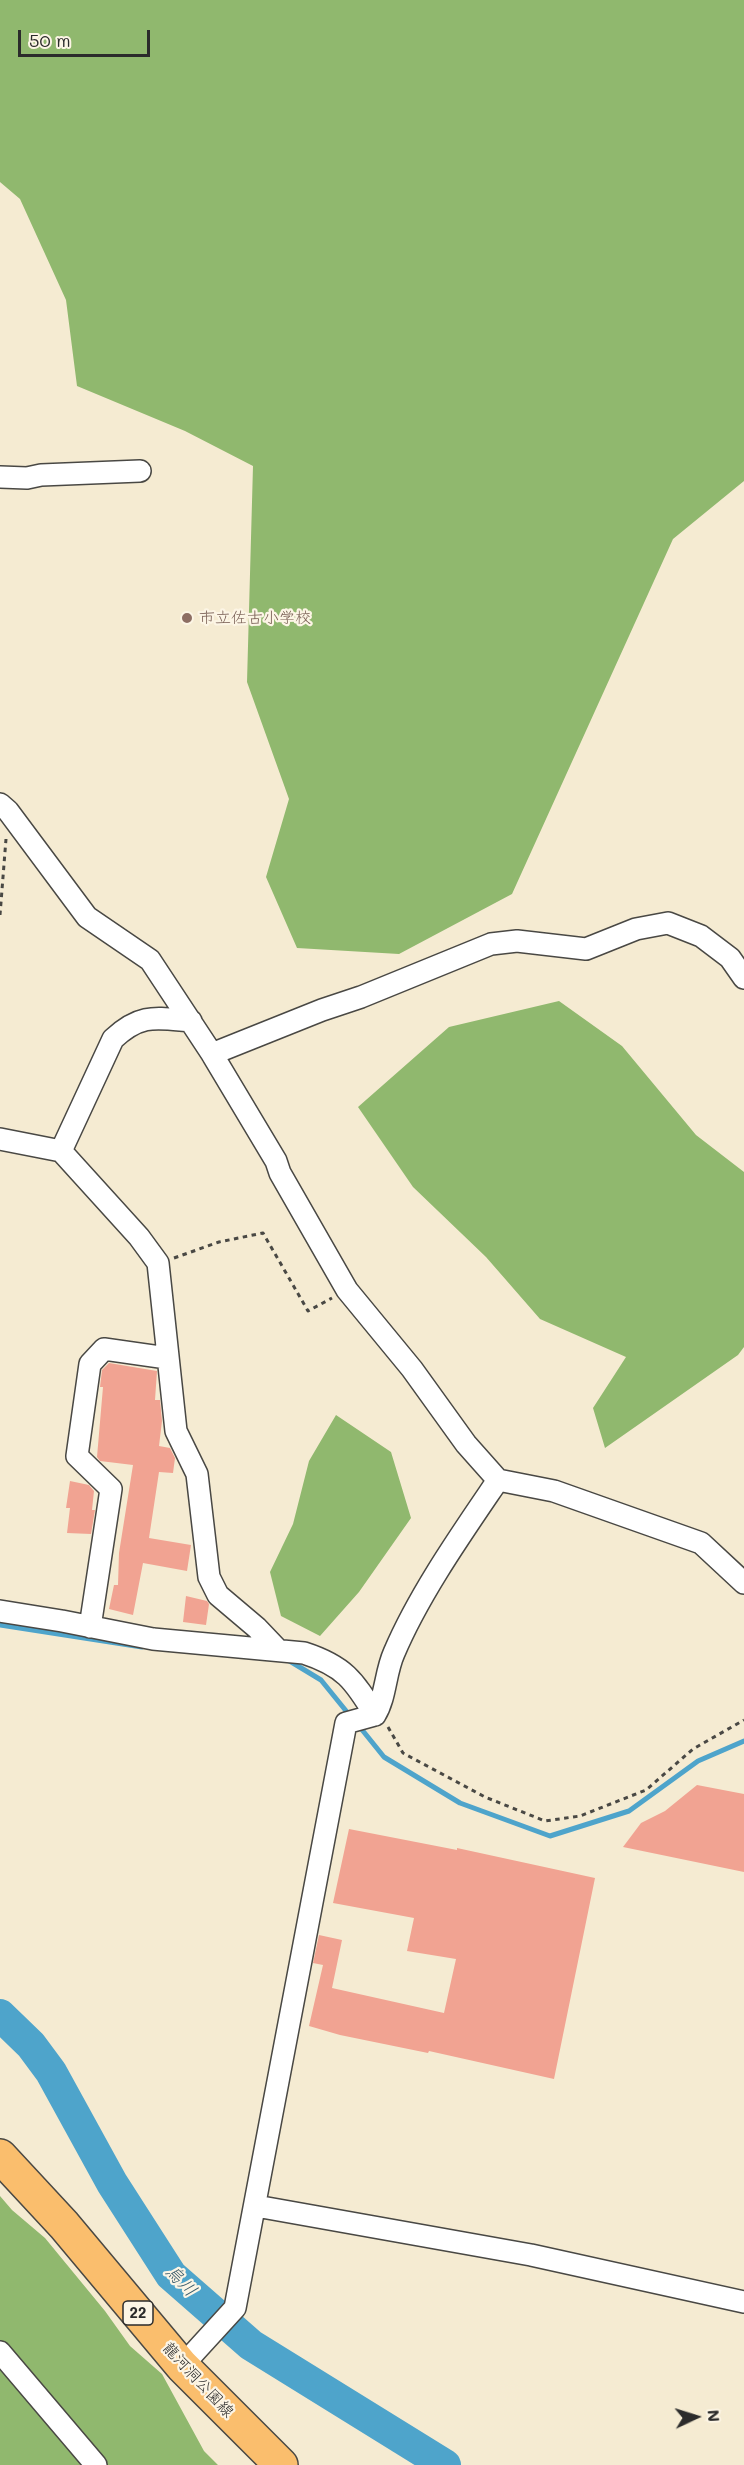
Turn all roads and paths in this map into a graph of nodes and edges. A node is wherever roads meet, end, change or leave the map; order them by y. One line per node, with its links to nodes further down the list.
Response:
1 (140, 471): 2 (street)
2 (0, 477)
3 (4, 807): 4 (path); 6 (street)
4 (0, 915)
5 (744, 978): 7 (street)
6 (191, 1021): 7 (street); 9 (street)
7 (212, 1054): 11 (street)
8 (0, 1139): 9 (street)
9 (61, 1151): 10 (street)
10 (158, 1263): 11 (path); 12 (street)
11 (347, 1290): 13 (street)
12 (167, 1358): 16 (street); 17 (street)
13 (498, 1480): 14 (street); 18 (street)
14 (744, 1583)
15 (0, 1611): 16 (street)
16 (90, 1627): 17 (street)
17 (278, 1650): 18 (street)
18 (376, 1712): 19 (path); 21 (street)
19 (744, 1720)
20 (0, 2156): 24 (main road, 龍河洞公園線 / 22)
21 (256, 2206): 22 (street); 24 (street)
22 (744, 2302)
23 (0, 2352): 25 (street)
24 (182, 2366): 26 (main road, 龍河洞公園線 / 22)
25 (96, 2465)
26 (281, 2465)

